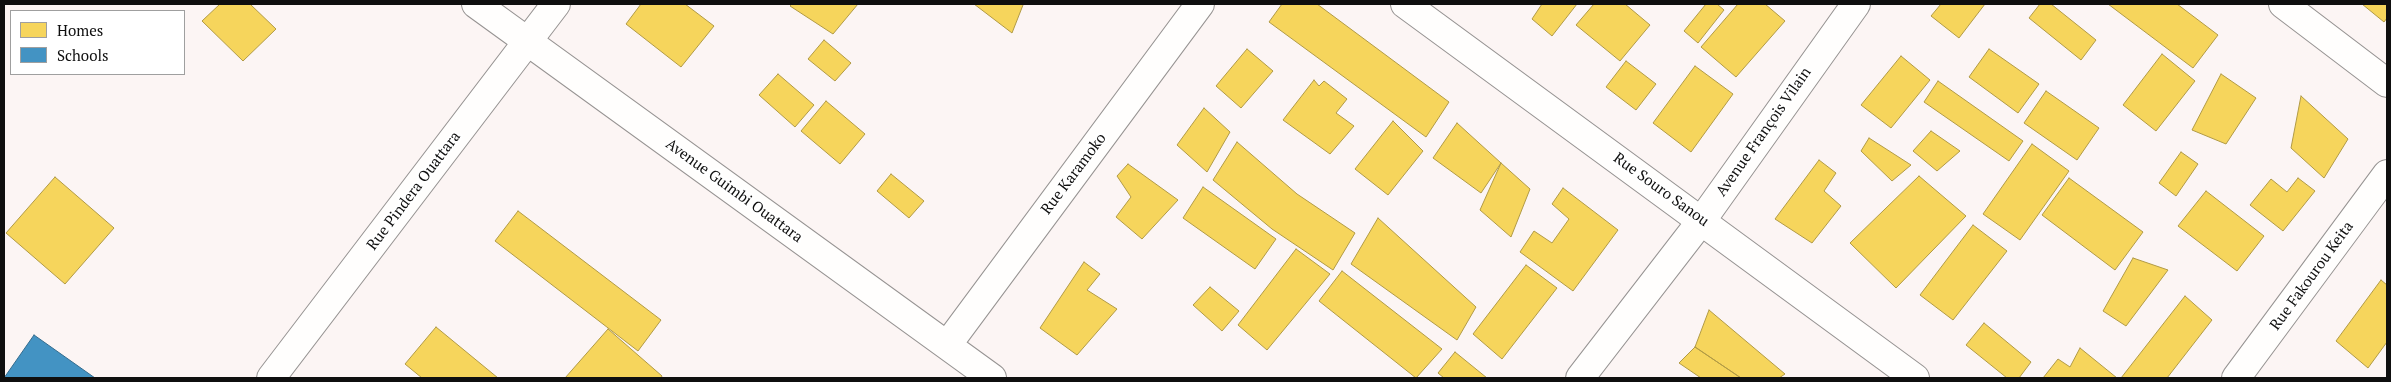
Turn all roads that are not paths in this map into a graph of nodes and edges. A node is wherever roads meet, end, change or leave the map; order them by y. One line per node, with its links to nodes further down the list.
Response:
1 (476, 4): 7 (street, Avenue Guimbi Ouattara)
2 (556, 4): 7 (street, Rue Pindera Ouattara)
3 (1200, 4): 11 (street, Rue Karamoko)
4 (1405, 4): 10 (street, Rue Souro Sanou)
5 (1856, 4): 10 (street, Avenue François Vilain)
6 (2282, 4): 8 (street)
7 (528, 42): 11 (street, Avenue Guimbi Ouattara); 12 (street, Rue Pindera Ouattara)
8 (2387, 83)
9 (2387, 174): 16 (street, Rue Fakourou Keita)
10 (1702, 220): 14 (street, Avenue François Vilain); 15 (street, Rue Souro Sanou)
11 (948, 344): 13 (street, Avenue Guimbi Ouattara)
12 (271, 378)
13 (992, 378)
14 (1580, 378)
15 (1915, 378)
16 (2236, 378)

